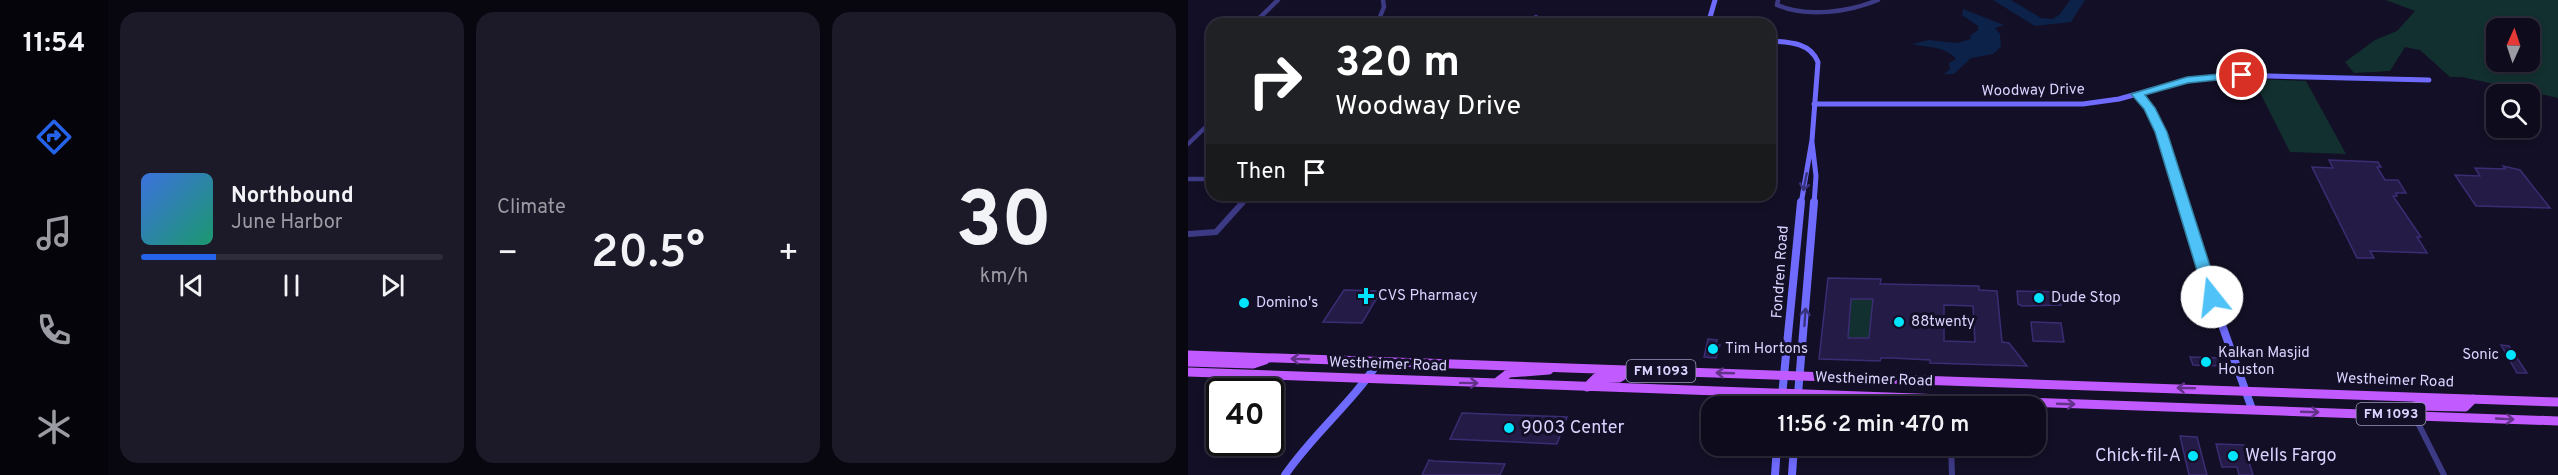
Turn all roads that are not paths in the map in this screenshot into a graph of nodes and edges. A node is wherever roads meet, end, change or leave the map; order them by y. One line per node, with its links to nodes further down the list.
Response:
1 (1278, 0): 6 (street)
2 (1383, 0): 7 (street)
3 (1715, 0): 8 (street)
4 (1778, 0): 5 (street)
5 (1878, 0)
6 (1259, 18)
7 (1379, 18)
8 (1709, 18)
9 (1776, 42): 12 (street, Fondren Road)
10 (2429, 80): 11 (street, Woodway Drive)
11 (2137, 94): 12 (street, Woodway Drive); 32 (street)
12 (1814, 104): 14 (street, Fondren Road)
13 (1206, 127): 15 (street)
14 (1812, 140): 27 (street, Fondren Road, one-way to 27); 28 (street, Fondren Road, one-way to 14)
15 (1188, 144)
16 (1188, 179): 17 (street)
17 (1206, 179)
18 (1244, 201): 19 (street)
19 (1188, 234)
20 (1188, 355): 21 (main road, Westheimer Road / FM 1093)
21 (1271, 358): 22 (main road, Westheimer Road / FM 1093, one-way to 21); 23 (main road)
22 (1379, 361): 24 (main road, Westheimer Road / FM 1093); 29 (street)
23 (1188, 362)
24 (1558, 367): 25 (main road, Westheimer Road / FM 1093); 30 (main road)
25 (1631, 370): 27 (main road, Westheimer Road / FM 1093, one-way to 25); 31 (main road)
26 (1188, 372): 29 (main road, Westheimer Road / FM 1093)
27 (1784, 375): 28 (main road, Westheimer Road / FM 1093); 33 (street, Fondren Road)
28 (1800, 375): 32 (main road, Westheimer Road / FM 1093, one-way to 28); 34 (street, Fondren Road)
29 (1369, 379): 30 (main road, Westheimer Road / FM 1093, one-way to 30); 47 (street)
30 (1496, 383): 31 (main road, Westheimer Road / FM 1093)
31 (1587, 387): 33 (main road, Westheimer Road / FM 1093)
32 (2245, 390): 38 (main road, Westheimer Road / FM 1093); 41 (street)
33 (1782, 392): 34 (main road, Westheimer Road / FM 1093); 35 (street, Fondren Road)
34 (1798, 393): 36 (street, Fondren Road); 37 (main road, Westheimer Road / FM 1093)
35 (1782, 396)
36 (1798, 396)
37 (1848, 396)
38 (2473, 399): 39 (main road, Westheimer Road / FM 1093); 42 (main road)
39 (2558, 402)
40 (2046, 404): 41 (main road, Westheimer Road / FM 1093, one-way to 41)
41 (2252, 409): 42 (main road, Westheimer Road / FM 1093, one-way to 42)
42 (2414, 415): 43 (main road, Westheimer Road / FM 1093, one-way to 43); 51 (street)
43 (2558, 421)
44 (1776, 456): 48 (street)
45 (1793, 456): 49 (street)
46 (1951, 456): 50 (street)
47 (1285, 475)
48 (1775, 475)
49 (1792, 475)
50 (1952, 475)
51 (2444, 475)

